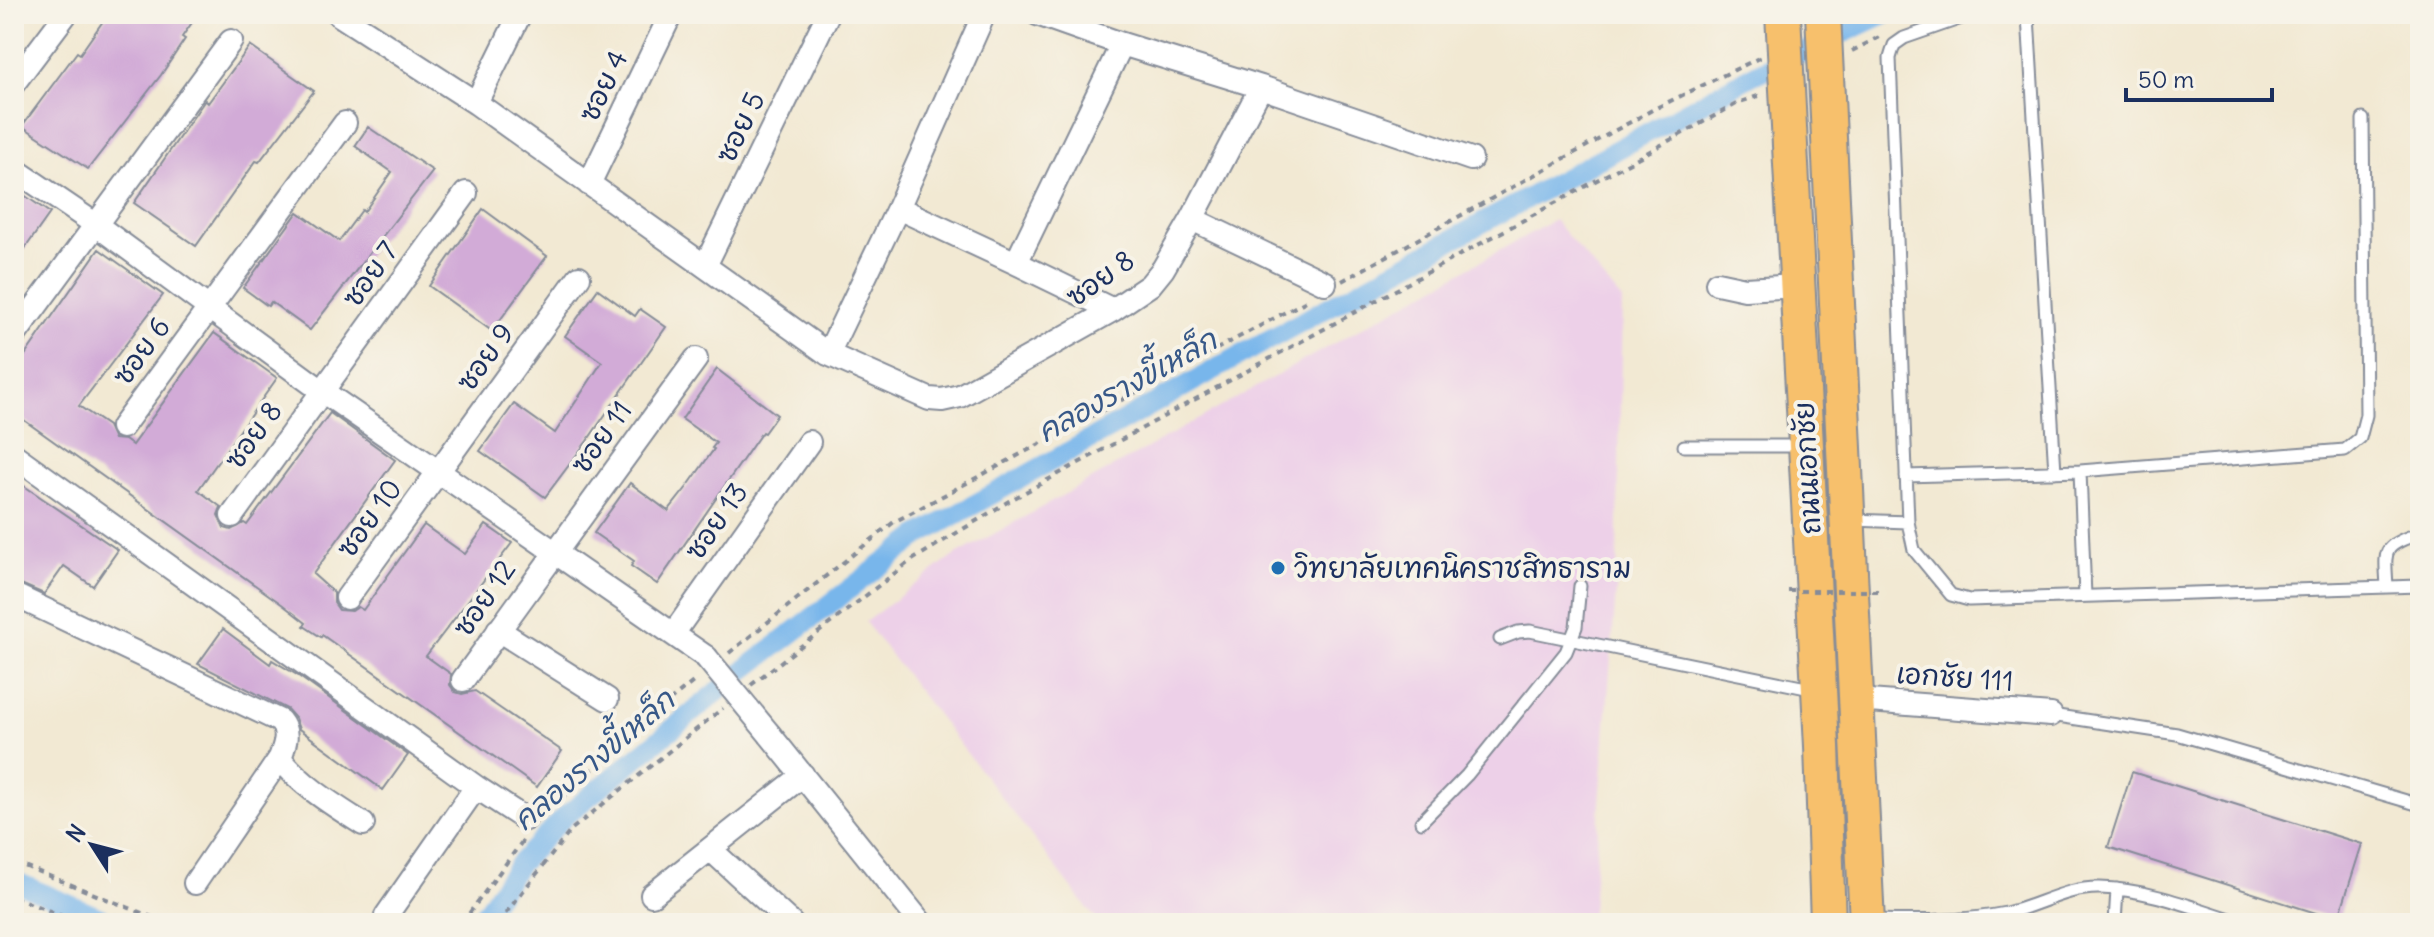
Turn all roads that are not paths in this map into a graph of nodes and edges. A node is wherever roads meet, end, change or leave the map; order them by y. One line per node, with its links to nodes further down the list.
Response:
1 (66, 14): 14 (street)
2 (520, 14): 16 (street)
3 (671, 14): 21 (street, ซอย 4)
4 (828, 14): 27 (street, ซอย 5)
5 (984, 14): 23 (street)
6 (1037, 14): 13 (street)
7 (1973, 14): 46 (lane)
8 (2026, 14): 45 (lane)
9 (1824, 16): 30 (main road, ถนนเอกชัย)
10 (1783, 17): 30 (main road, ถนนเอกชัย)
11 (352, 18): 16 (street)
12 (231, 41): 25 (street)
13 (1122, 44): 15 (street); 26 (street)
14 (14, 83)
15 (1261, 87): 19 (street); 24 (street, ซอย 8)
16 (476, 103): 21 (street)
17 (2363, 119): 43 (lane)
18 (345, 123): 32 (street)
19 (1471, 159)
20 (14, 169): 25 (street)
21 (589, 184): 27 (street)
22 (466, 193): 37 (street, ซอย 7)
23 (898, 208): 26 (street); 35 (street)
24 (1192, 219): 31 (street); 33 (street, ซอย 8)
25 (95, 224): 32 (street); 34 (street)
26 (1016, 263): 33 (street)
27 (705, 266): 35 (street)
28 (579, 277): 44 (street, ซอย 9)
29 (1717, 283): 30 (street)
30 (1816, 285): 41 (main road, ถนนเอกชัย); 48 (main road, ถนนเอกชัย)
31 (1328, 286)
32 (208, 309): 37 (street); 38 (street, ซอย 6)
33 (1113, 310): 35 (street, ซอย 8)
34 (14, 336)
35 (828, 354)
36 (696, 359): 51 (street, ซอย 11)
37 (322, 391): 44 (street); 47 (street, ซอย 8)
38 (122, 427)
39 (809, 442): 59 (street, ซอย 13)
40 (1684, 446): 41 (lane)
41 (1806, 446): 63 (main road, ถนนเอกชัย)
42 (14, 455): 69 (street)
43 (2080, 471): 45 (lane); 56 (lane)
44 (439, 472): 51 (street); 57 (street, ซอย 10)
45 (2055, 472): 46 (lane)
46 (1906, 476): 49 (lane)
47 (232, 516)
48 (1848, 520): 49 (lane); 65 (main road, ถนนเอกชัย)
49 (1908, 522): 56 (lane)
50 (2420, 533): 54 (lane)
51 (554, 551): 58 (street, ซอย 12); 59 (street)
52 (1580, 586): 61 (lane)
53 (2420, 586): 54 (lane)
54 (2387, 587): 56 (lane)
55 (14, 595): 67 (street)
56 (2085, 596)
57 (347, 598)
58 (498, 630): 62 (street, ซอย 12); 64 (street)
59 (673, 634): 68 (street, bridge)
60 (1500, 639): 61 (lane)
61 (1570, 640): 63 (lane); 71 (lane)
62 (463, 680)
63 (1819, 690): 82 (main road, ถนนเอกชัย)
64 (607, 699)
65 (1856, 700): 66 (street, เอกชัย 111); 79 (main road, ถนนเอกชัย)
66 (2051, 715): 70 (lane)
67 (280, 758): 72 (street); 75 (street)
68 (803, 775): 74 (street); 81 (street)
69 (476, 787): 73 (street); 78 (street)
70 (2420, 805)
71 (1421, 822)
72 (363, 824)
73 (532, 824)
74 (710, 849): 77 (street); 80 (street)
75 (195, 883)
76 (2117, 889): 79 (lane); 83 (lane); 84 (lane)
77 (652, 895)
78 (386, 916)
79 (1867, 922)
80 (791, 923)
81 (921, 923)
82 (1828, 923)
83 (2115, 923)
84 (2243, 923)

